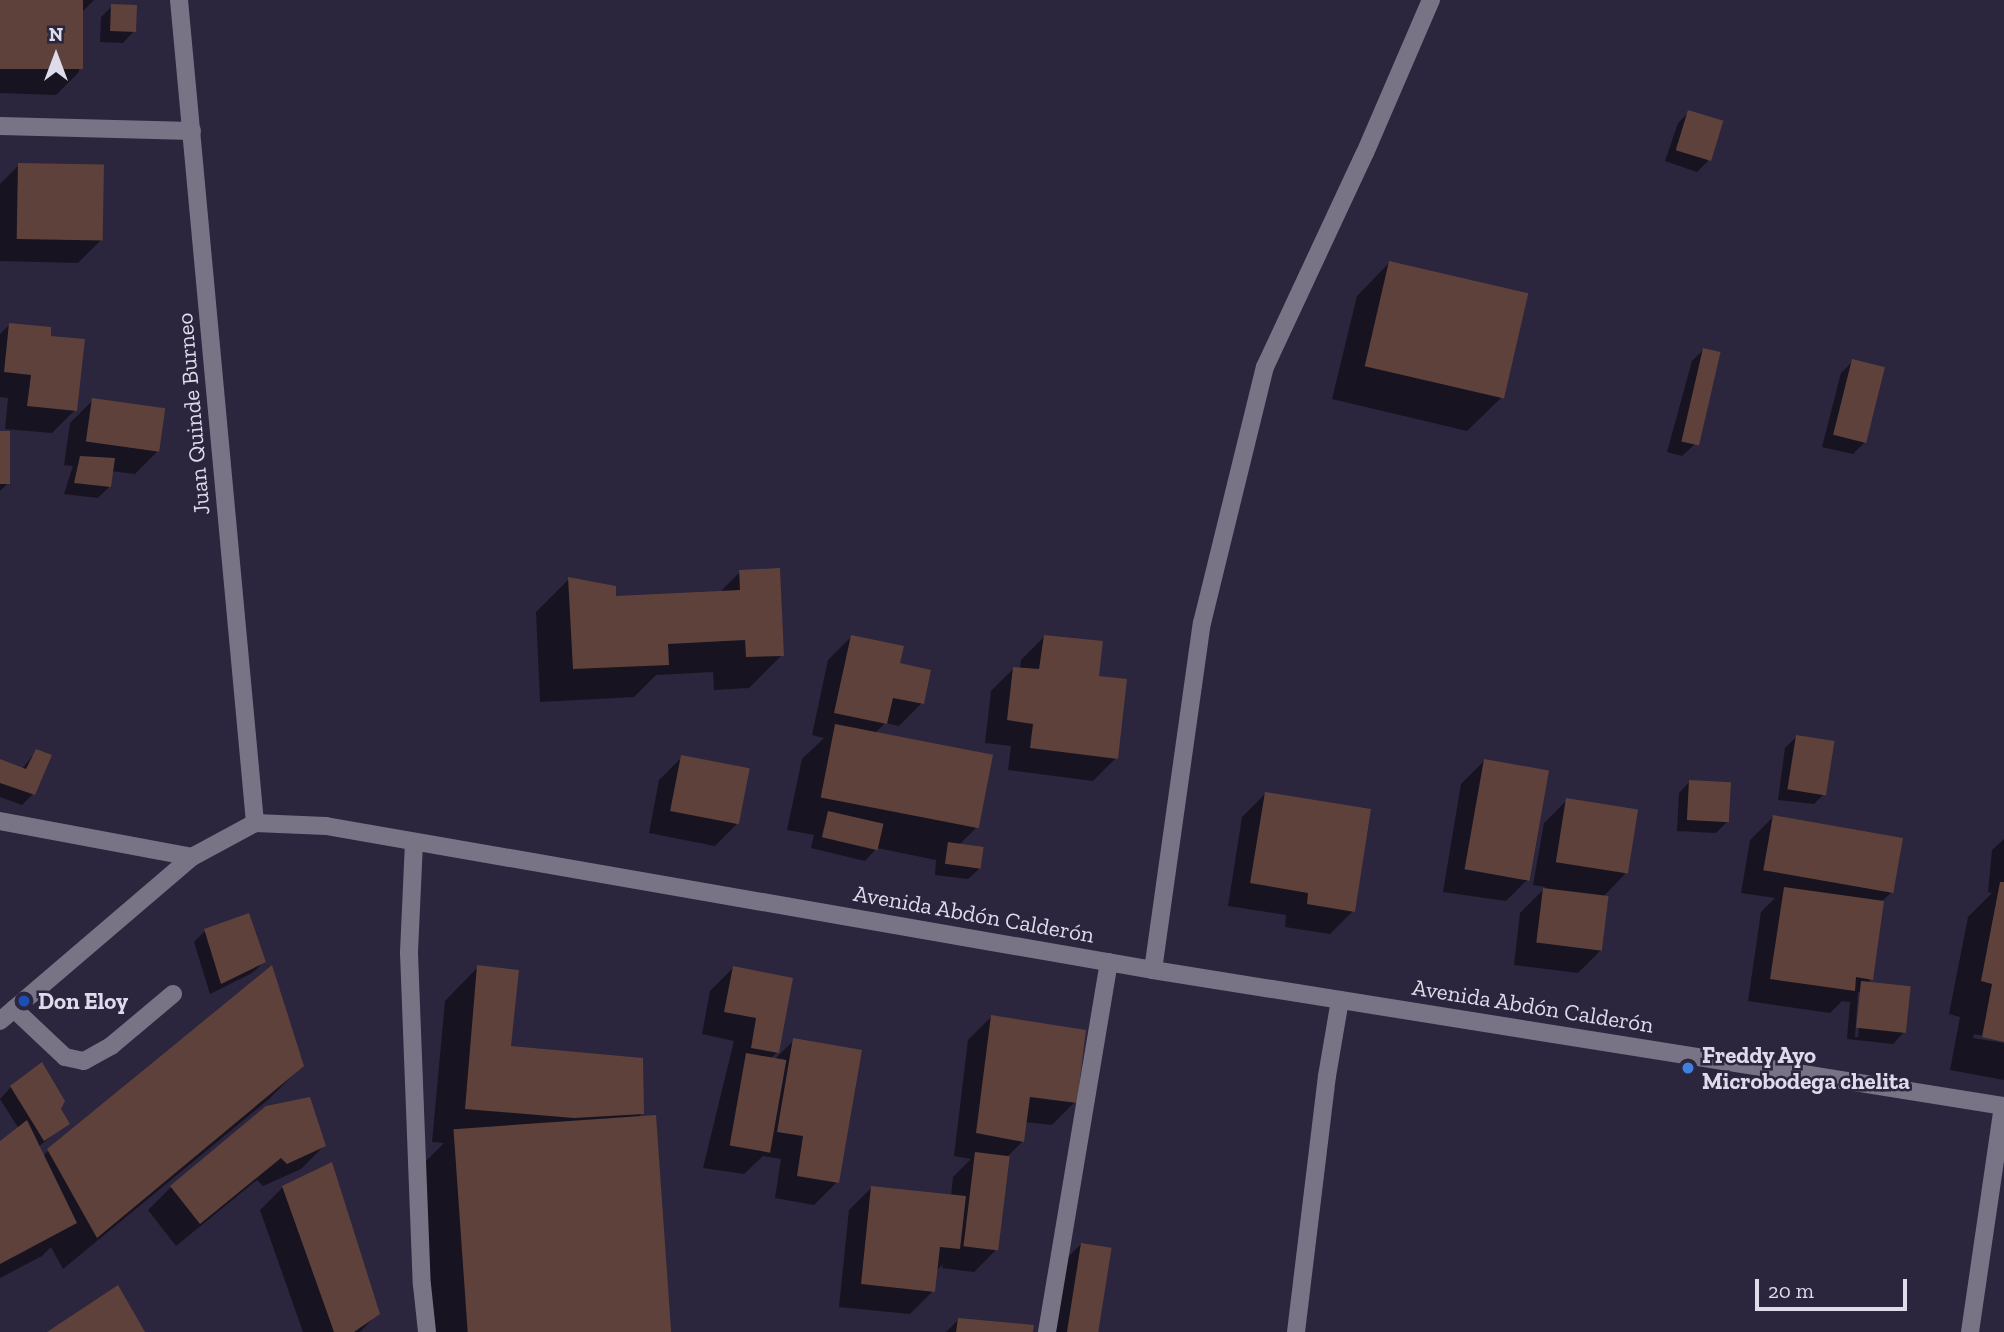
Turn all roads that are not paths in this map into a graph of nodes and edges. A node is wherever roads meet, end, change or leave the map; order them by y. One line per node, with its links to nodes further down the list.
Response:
1 (179, 0): 4 (street, Juan Quinde Burneo)
2 (1431, 0): 10 (street)
3 (0, 126): 4 (street)
4 (192, 131): 6 (street, Juan Quinde Burneo)
5 (0, 821): 8 (street)
6 (255, 823): 7 (street, Avenida Abdón Calderón); 8 (street)
7 (414, 842): 9 (street, Avenida Abdón Calderón); 15 (street)
8 (192, 857): 13 (street)
9 (1109, 962): 10 (street, Avenida Abdón Calderón); 16 (street)
10 (1153, 970): 12 (street, Avenida Abdón Calderón)
11 (173, 994): 13 (street)
12 (1340, 1000): 14 (street, Avenida Abdón Calderón); 17 (street)
13 (7, 1015)
14 (2003, 1106): 18 (street)
15 (427, 1332)
16 (1047, 1332)
17 (1297, 1332)
18 (1969, 1332)

